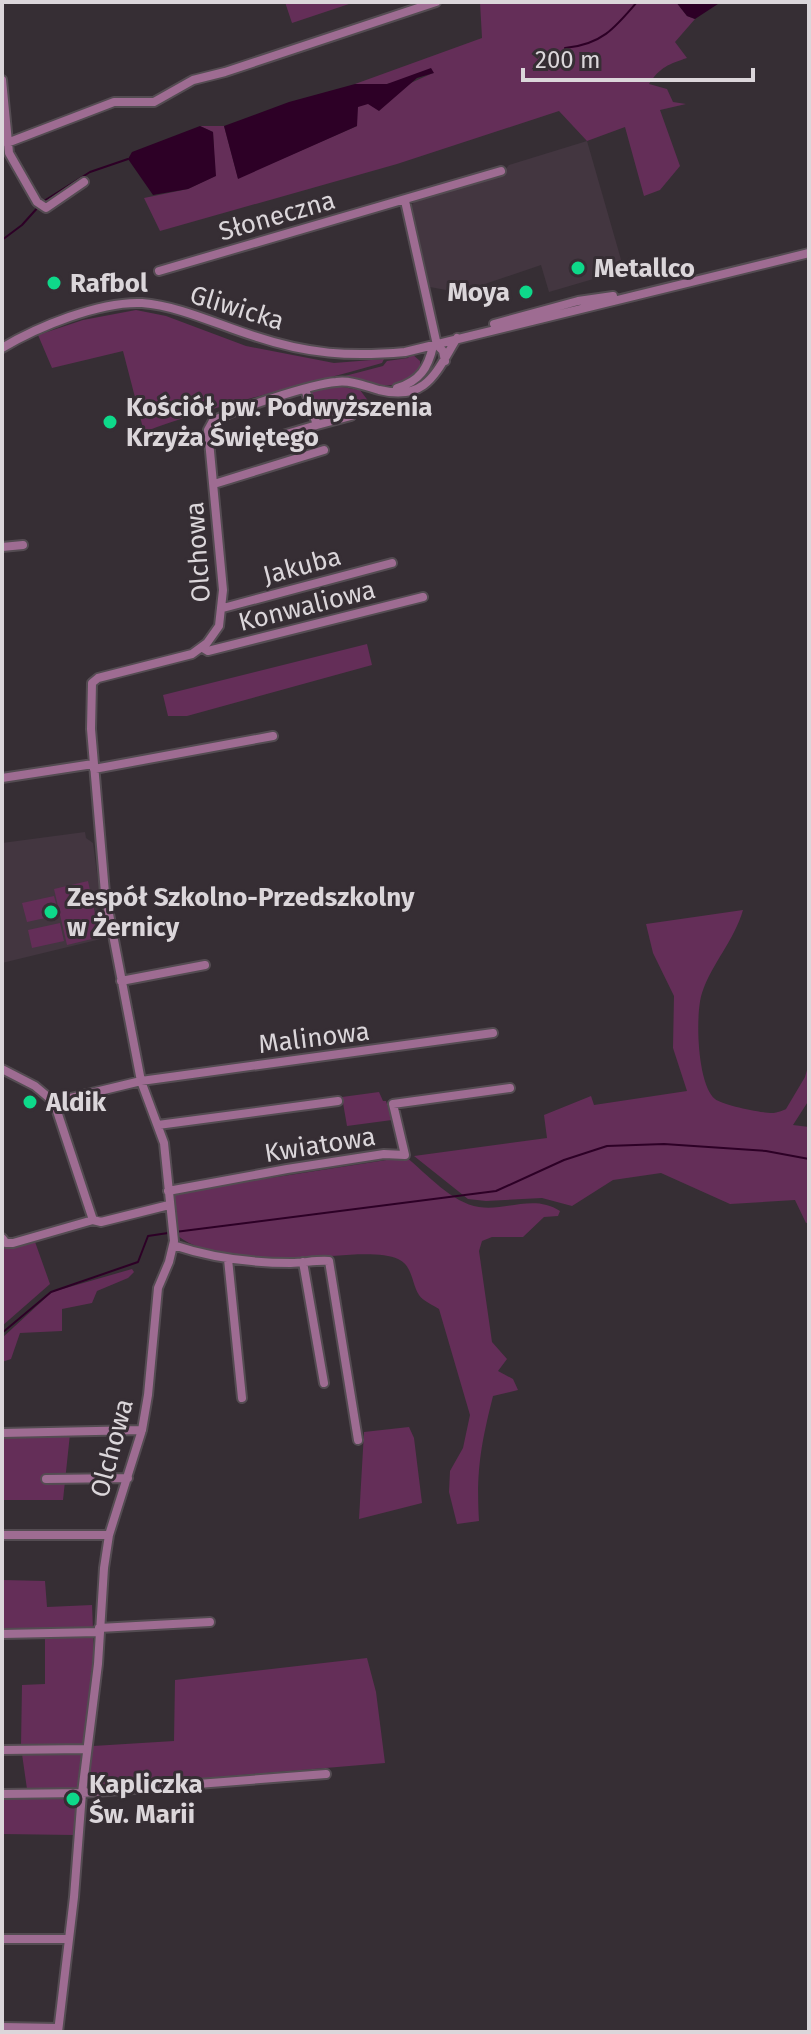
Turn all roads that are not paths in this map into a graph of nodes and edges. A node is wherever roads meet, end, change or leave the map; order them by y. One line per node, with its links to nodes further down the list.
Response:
1 (436, 2): 3 (street)
2 (2, 80): 3 (street)
3 (7, 143): 5 (street)
4 (501, 171): 6 (street, Słoneczna)
5 (84, 182)
6 (405, 201): 8 (street, Słoneczna); 10 (street)
7 (809, 253): 9 (street, Gliwicka)
8 (159, 271)
9 (461, 337): 10 (street, Gliwicka); 13 (street, Olchowa)
10 (435, 345): 12 (street, Gliwicka); 13 (street); 14 (street)
11 (2, 348): 12 (street, Gliwicka)
12 (410, 351): 14 (street)
13 (445, 361): 16 (street, Olchowa)
14 (424, 371): 16 (street)
15 (305, 389): 16 (street, Olchowa); 18 (street); 21 (street, Olchowa)
16 (385, 391)
17 (351, 416): 18 (street)
18 (317, 425): 19 (street)
19 (283, 435)
20 (324, 450): 21 (street, Olchowa)
21 (214, 484): 26 (street, Olchowa)
22 (23, 545): 23 (street)
23 (2, 547)
24 (392, 563): 26 (street, Jakuba)
25 (423, 597): 27 (street, Konwaliowa)
26 (223, 608): 27 (street, Olchowa)
27 (203, 648): 29 (street, Olchowa)
28 (273, 736): 29 (street)
29 (93, 767): 30 (street); 32 (street, Olchowa)
30 (2, 778)
31 (205, 965): 32 (street)
32 (121, 981): 35 (street, Olchowa)
33 (493, 1033): 35 (street, Malinowa)
34 (2, 1069): 38 (street)
35 (141, 1081): 38 (street, Malinowa); 39 (street, Olchowa)
36 (510, 1088): 40 (street, Kwiatowa)
37 (338, 1101): 39 (street)
38 (54, 1102): 42 (street)
39 (158, 1125): 40 (street, Olchowa)
40 (168, 1191): 41 (street, Olchowa)
41 (169, 1205): 42 (street); 43 (street, Olchowa)
42 (93, 1220): 44 (street)
43 (173, 1237): 45 (street); 49 (street, Olchowa)
44 (2, 1238)
45 (228, 1259): 46 (street); 48 (street)
46 (303, 1262): 47 (street); 51 (street)
47 (324, 1383)
48 (242, 1398)
49 (142, 1430): 50 (street); 52 (street, Olchowa)
50 (2, 1433)
51 (358, 1440)
52 (128, 1478): 53 (street); 55 (street, Olchowa)
53 (46, 1479)
54 (2, 1535): 55 (street)
55 (109, 1535): 57 (street, Olchowa)
56 (210, 1622): 57 (street)
57 (99, 1630): 58 (street); 59 (street, Olchowa)
58 (2, 1634)
59 (87, 1749): 60 (street); 62 (street, Olchowa)
60 (2, 1750)
61 (326, 1774): 62 (street)
62 (82, 1793): 63 (street); 65 (street, Olchowa)
63 (2, 1794)
64 (2, 1939): 65 (street)
65 (69, 1939): 67 (street, Olchowa)
66 (2, 2027): 67 (street)
67 (58, 2030)

